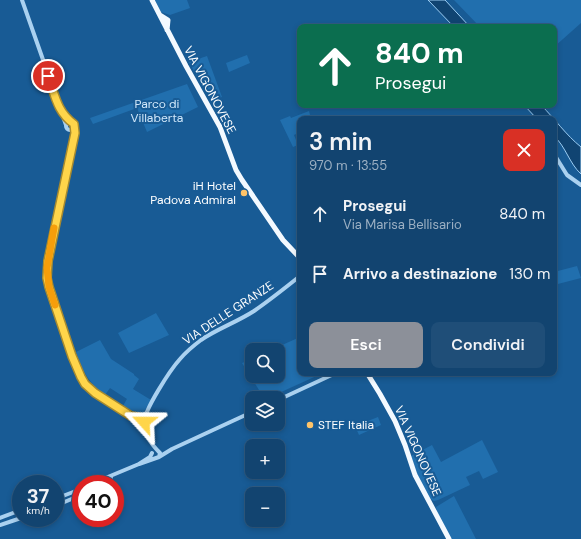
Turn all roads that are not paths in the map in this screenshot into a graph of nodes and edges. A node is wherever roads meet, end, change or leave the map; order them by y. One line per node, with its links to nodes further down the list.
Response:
1 (22, 0): 3 (street)
2 (152, 1): 10 (main road, VIA VIGONOVESE)
3 (61, 112): 4 (street); 5 (street)
4 (70, 122): 5 (street); 6 (street)
5 (67, 128): 6 (street); 7 (street)
6 (74, 128): 7 (street)
7 (73, 139): 16 (street)
8 (557, 159): 9 (street)
9 (581, 185)
10 (297, 255)
11 (297, 278): 16 (street, VIA DELLE GRANZE)
12 (330, 376): 14 (street)
13 (369, 376): 28 (main road, VIA VIGONOVESE)
14 (285, 397)
15 (245, 415): 18 (street)
16 (140, 421): 17 (street)
17 (149, 439): 19 (street); 20 (street)
18 (172, 449): 19 (street); 21 (street)
19 (158, 451): 20 (street); 21 (street)
20 (152, 453): 21 (street); 22 (street)
21 (158, 458): 22 (street)
22 (139, 464): 23 (street)
23 (116, 474)
24 (12, 513): 25 (street)
25 (0, 518)
26 (12, 521): 27 (street)
27 (0, 525)
28 (449, 539)

